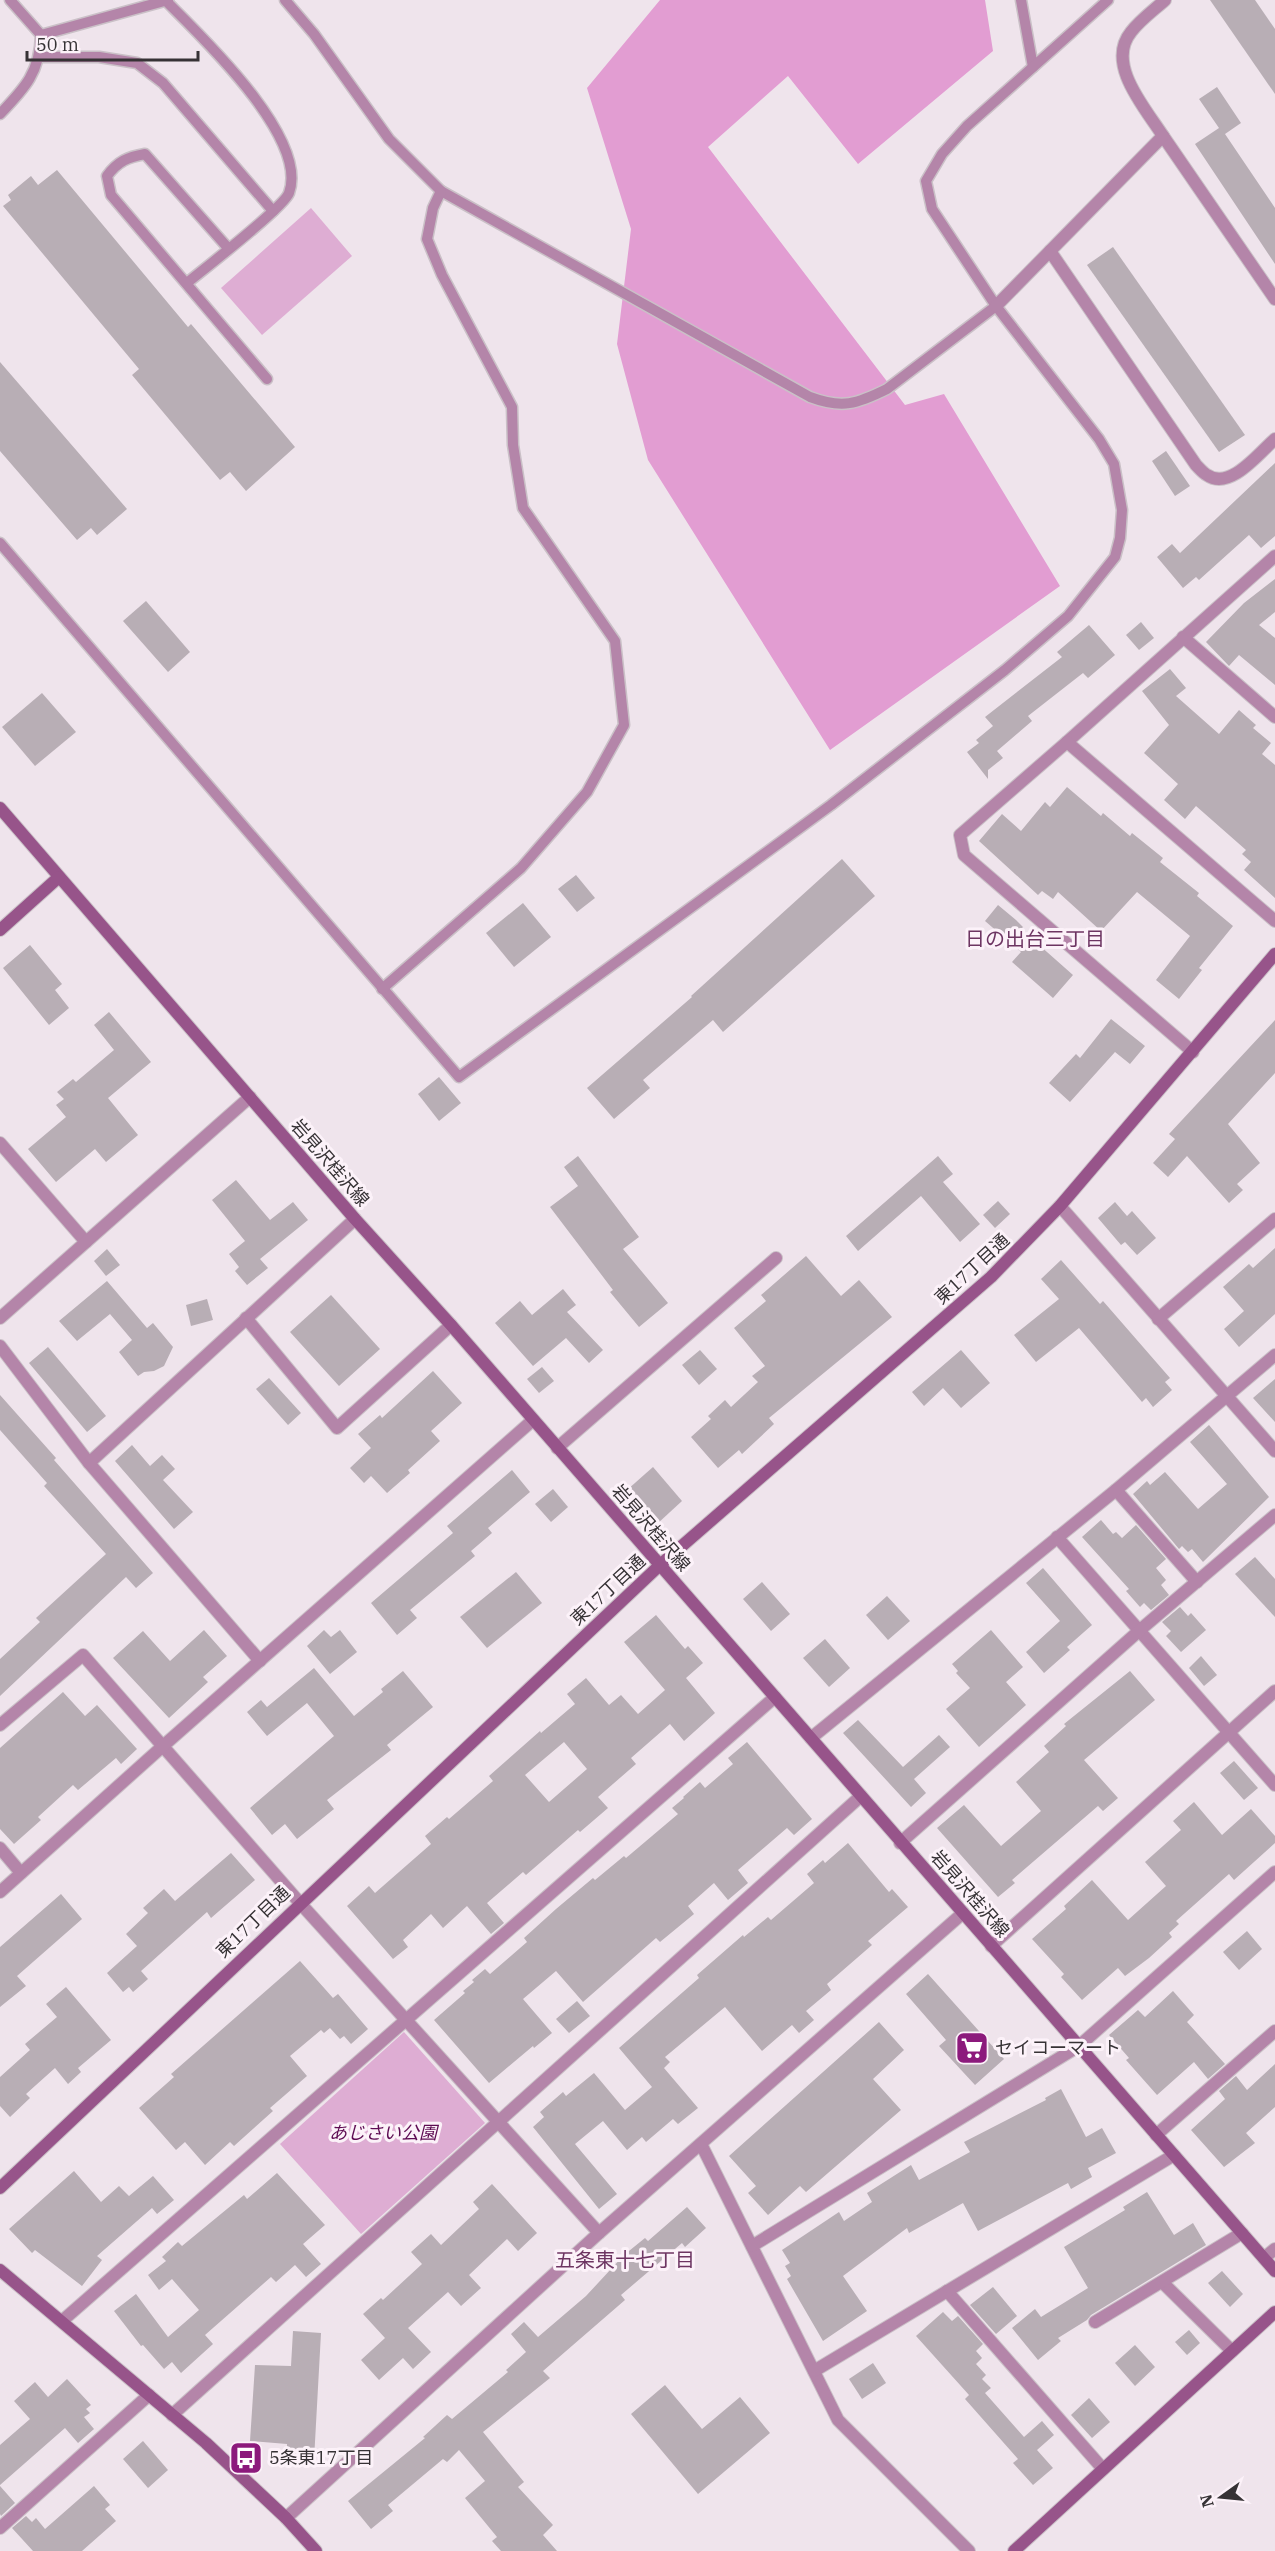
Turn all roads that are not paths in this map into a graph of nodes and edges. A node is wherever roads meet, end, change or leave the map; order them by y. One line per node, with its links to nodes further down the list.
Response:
1 (10, 0): 7 (lane)
2 (167, 0): 7 (lane); 13 (lane)
3 (285, 0): 12 (lane)
4 (1021, 0): 9 (lane)
5 (1108, 0): 9 (lane)
6 (1166, 0): 11 (street)
7 (41, 35): 8 (lane)
8 (40, 57): 10 (lane); 13 (lane)
9 (1033, 67): 18 (lane)
10 (0, 114)
11 (1163, 136): 15 (street); 17 (street)
12 (441, 191): 18 (lane); 31 (lane)
13 (273, 211): 14 (lane)
14 (228, 248): 16 (lane); 16 (lane)
15 (1050, 251): 18 (street); 20 (street)
16 (187, 283): 19 (lane)
17 (1275, 299)
18 (996, 306): 31 (lane)
19 (267, 379)
20 (1275, 439)
21 (0, 543): 31 (lane)
22 (1275, 556): 23 (street)
23 (1183, 637): 24 (street); 25 (street)
24 (1275, 717)
25 (1067, 742): 28 (street); 32 (street)
26 (0, 808): 27 (street, 岩見沢桂沢線)
27 (59, 878): 29 (street); 33 (street, 岩見沢桂沢線)
28 (1275, 921)
29 (0, 930)
30 (1275, 954): 32 (street, 東17丁目通)
31 (382, 989)
32 (1193, 1052): 35 (street, 東17丁目通)
33 (250, 1097): 36 (street, 岩見沢桂沢線); 38 (street)
34 (0, 1143): 38 (street)
35 (1060, 1206): 42 (street); 54 (street, 東17丁目通)
36 (355, 1219): 41 (street); 43 (street, 岩見沢桂沢線)
37 (1275, 1219): 42 (street)
38 (86, 1242): 40 (street)
39 (776, 1258): 48 (street)
40 (0, 1318)
41 (246, 1318): 43 (street); 50 (street)
42 (1158, 1318): 46 (street)
43 (451, 1325): 47 (street, 岩見沢桂沢線)
44 (0, 1346): 50 (street)
45 (1275, 1355): 46 (street)
46 (1227, 1397): 49 (street); 51 (street)
47 (533, 1420): 48 (street, 岩見沢桂沢線); 57 (street)
48 (557, 1448): 54 (street, 岩見沢桂沢線)
49 (1275, 1451)
50 (89, 1463): 57 (street)
51 (1116, 1490): 53 (street); 55 (street)
52 (1275, 1515): 55 (street)
53 (1058, 1537): 56 (street); 62 (street)
54 (660, 1565): 59 (street, 岩見沢桂沢線); 71 (street, 東17丁目通)
55 (1197, 1582): 56 (street)
56 (1140, 1630): 61 (street); 66 (street)
57 (260, 1661): 63 (street)
58 (1275, 1691): 61 (street)
59 (775, 1697): 62 (street, 岩見沢桂沢線); 74 (street)
60 (0, 1725): 63 (street)
61 (1228, 1731): 64 (street); 73 (street)
62 (811, 1738): 65 (street, 岩見沢桂沢線)
63 (163, 1746): 69 (street); 71 (street)
64 (1275, 1785)
65 (861, 1796): 66 (street, 岩見沢桂沢線); 77 (street)
66 (900, 1843): 72 (street, 岩見沢桂沢線)
67 (0, 1848): 69 (street)
68 (1275, 1872): 76 (street)
69 (21, 1873): 70 (street)
70 (0, 1892)
71 (300, 1903): 74 (street); 81 (street, 東17丁目通)
72 (963, 1913): 73 (street, 岩見沢桂沢線); 79 (street)
73 (991, 1946): 76 (street, 岩見沢桂沢線)
74 (406, 2020): 77 (street); 92 (street)
75 (1275, 2031): 78 (street)
76 (1078, 2046): 78 (street, 岩見沢桂沢線); 84 (street)
77 (499, 2122): 82 (street); 97 (street)
78 (1156, 2135): 80 (street, 岩見沢桂沢線)
79 (701, 2144): 82 (street); 84 (street)
80 (1174, 2155): 83 (street, 岩見沢桂沢線); 90 (street)
81 (0, 2188)
82 (599, 2233): 99 (street)
83 (1242, 2233): 86 (street, 岩見沢桂沢線); 89 (street)
84 (752, 2246): 95 (street)
85 (1275, 2249): 86 (street)
86 (1264, 2258): 88 (street, 岩見沢桂沢線)
87 (0, 2270): 92 (street)
88 (1275, 2271)
89 (1162, 2282): 93 (street); 94 (street)
90 (947, 2291): 95 (street); 98 (street)
91 (1275, 2312): 94 (street)
92 (62, 2321): 96 (street)
93 (1095, 2322)
94 (1232, 2351): 98 (street)
95 (814, 2371): 102 (street)
96 (149, 2395): 97 (street); 100 (street)
97 (172, 2415): 99 (street)
98 (1103, 2469): 103 (street)
99 (286, 2518): 101 (street)
100 (0, 2528)
101 (312, 2549)
102 (969, 2551)
103 (1014, 2551)

